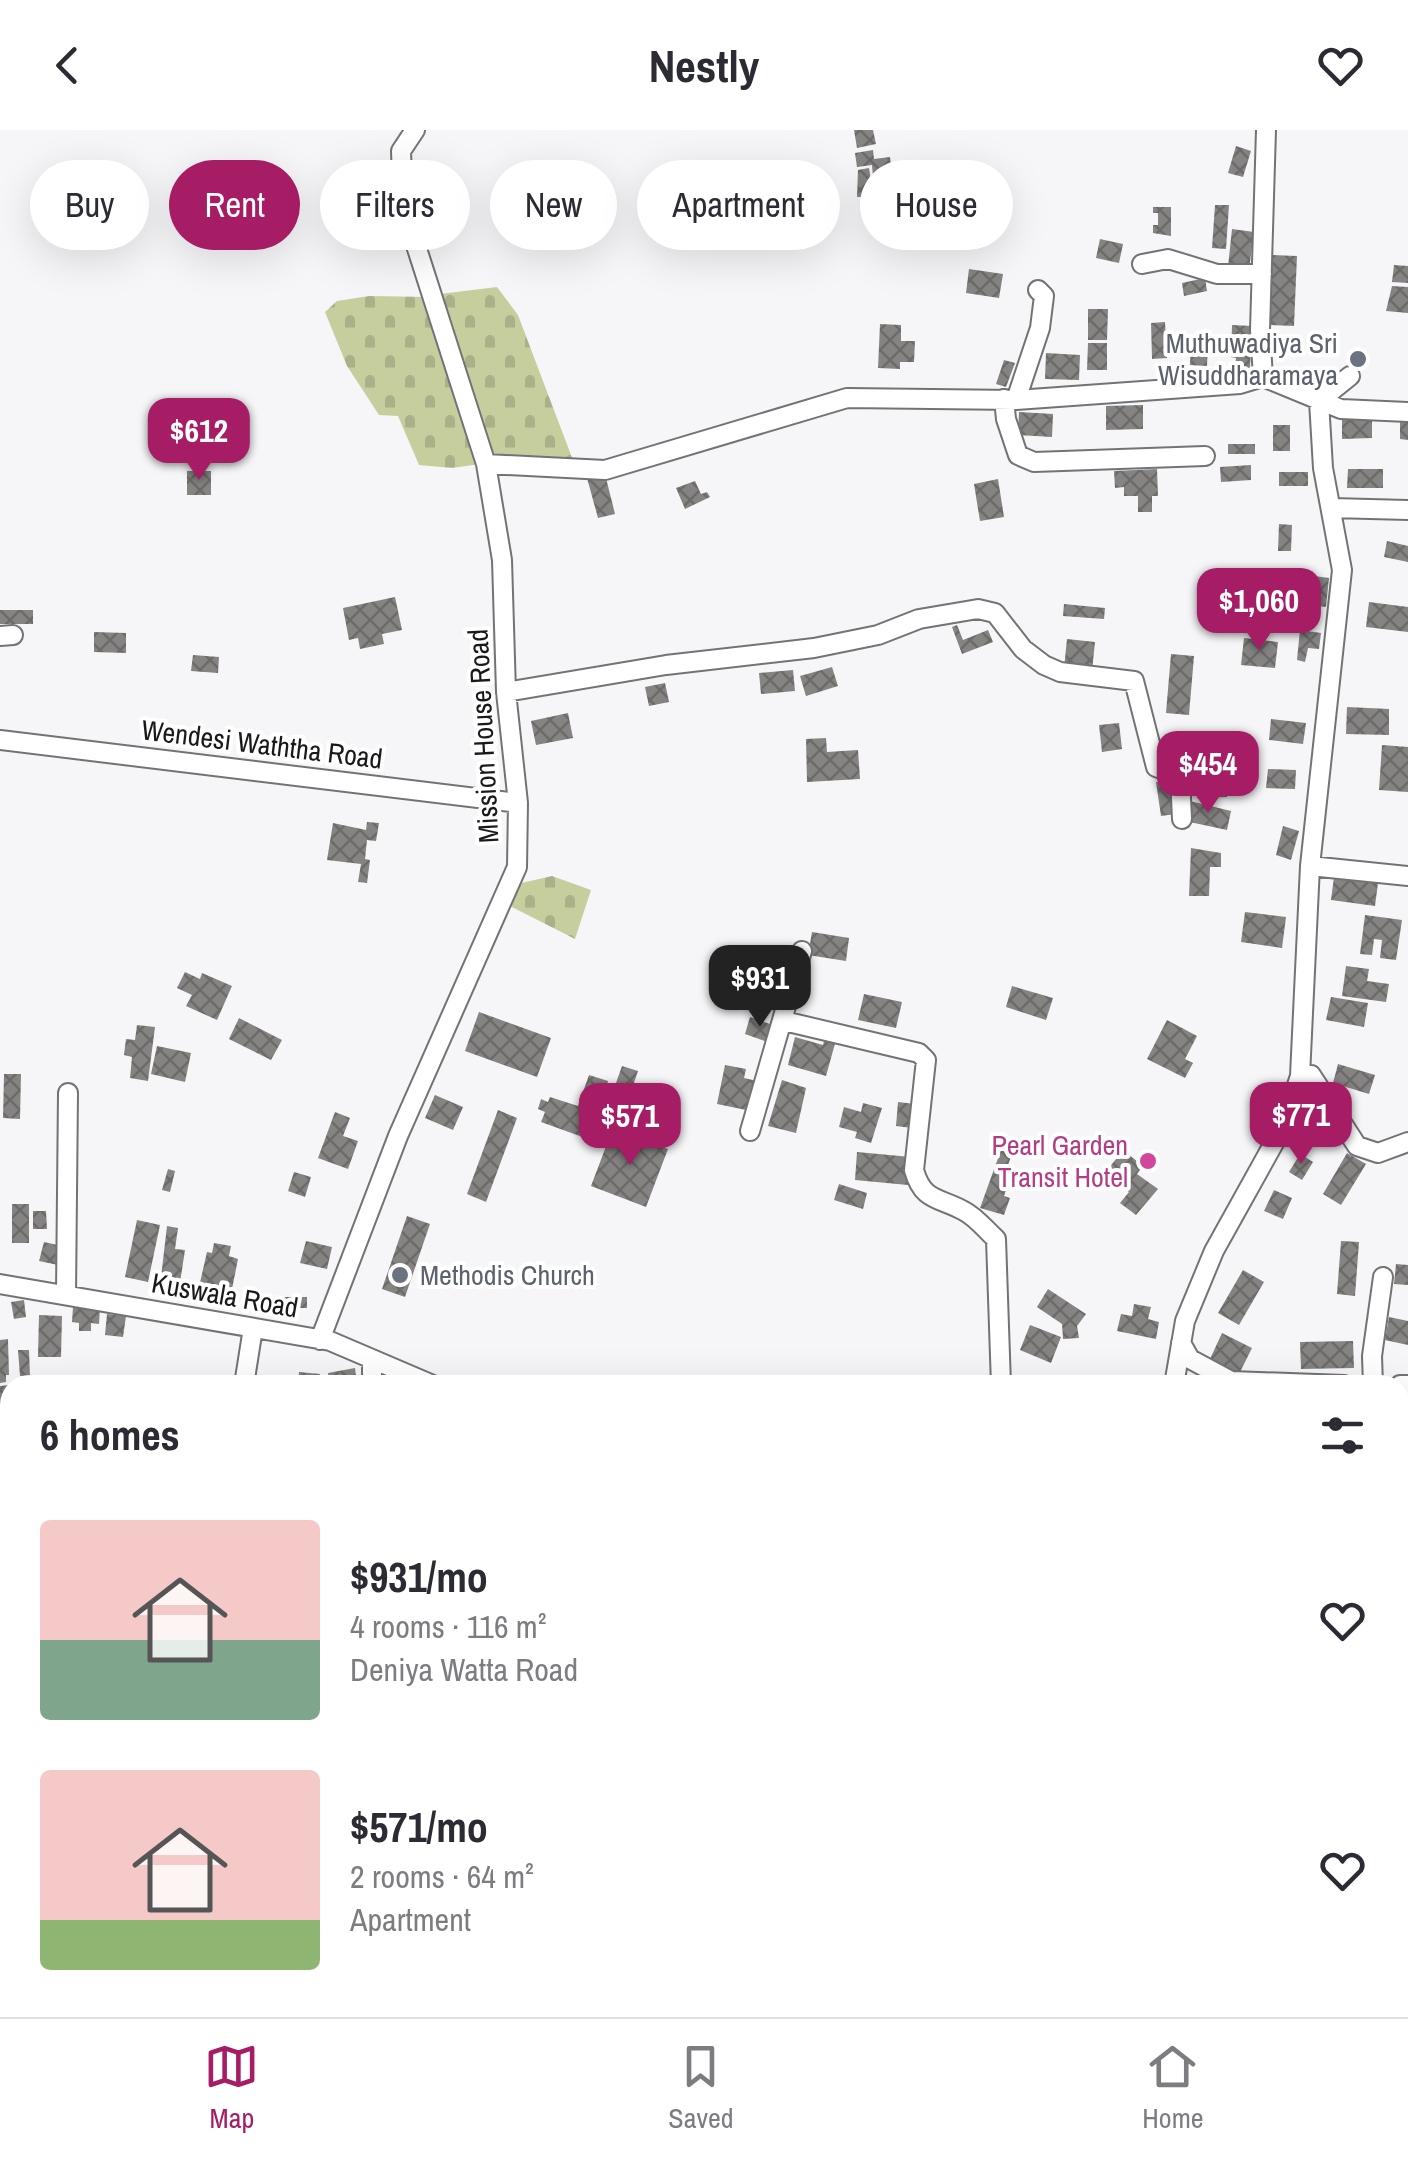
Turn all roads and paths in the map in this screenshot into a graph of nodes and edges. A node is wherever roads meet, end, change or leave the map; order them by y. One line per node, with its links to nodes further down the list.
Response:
1 (397, 130): 4 (street, Mission House Road)
2 (416, 130): 4 (street)
3 (1266, 130): 6 (street)
4 (400, 157): 14 (street, Mission House Road)
5 (1142, 264): 6 (street)
6 (1262, 274): 9 (street)
7 (1038, 290): 10 (street)
8 (1350, 376): 11 (street)
9 (1263, 377): 10 (street); 11 (street)
10 (1010, 400): 13 (street); 14 (street)
11 (1319, 400): 12 (street); 15 (street)
12 (1408, 412)
13 (1205, 456)
14 (486, 464): 17 (street, Mission House Road)
15 (1332, 508): 16 (street); 21 (street)
16 (1408, 510)
17 (506, 692): 19 (street, Mission House Road); 20 (street)
18 (0, 740): 19 (street, Wendesi Waththa Road)
19 (518, 803): 33 (street, Mission House Road)
20 (1182, 818)
21 (1310, 866): 22 (street); 25 (street)
22 (1408, 876)
23 (802, 951): 24 (street)
24 (784, 1021): 27 (street); 39 (street)
25 (1300, 1076): 28 (street); 34 (street)
26 (68, 1094): 31 (street)
27 (750, 1130)
28 (1408, 1142)
29 (1383, 1277): 42 (street)
30 (0, 1284): 31 (street, Kuswala Road)
31 (66, 1294): 32 (street, Kuswala Road)
32 (253, 1328): 33 (street, Kuswala Road); 36 (street)
33 (320, 1340): 35 (street, Kuswala Road)
34 (1181, 1343): 40 (street); 41 (street)
35 (372, 1360): 37 (street); 38 (street, Kuswala Road)
36 (246, 1375)
37 (372, 1375)
38 (409, 1375)
39 (1002, 1375)
40 (1176, 1375)
41 (1220, 1375)
42 (1373, 1375)

